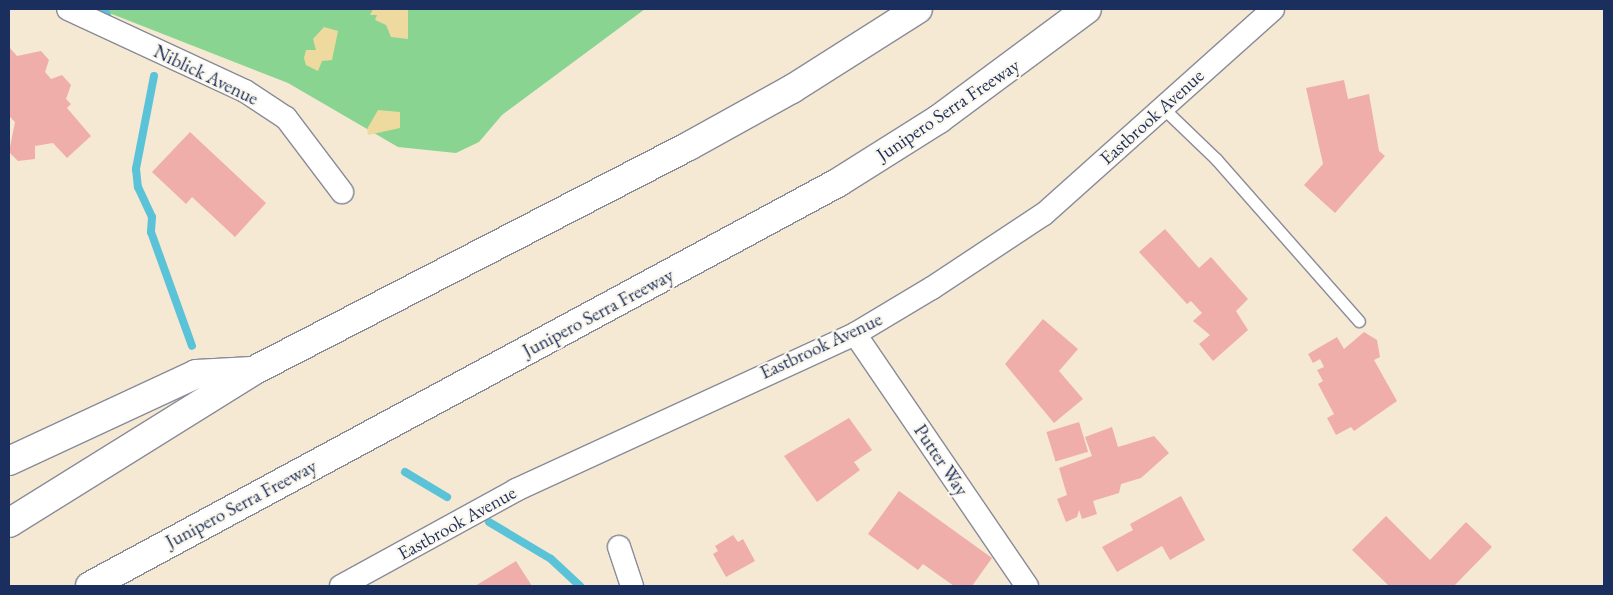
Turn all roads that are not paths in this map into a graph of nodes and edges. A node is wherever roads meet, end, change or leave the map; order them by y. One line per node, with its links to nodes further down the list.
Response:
1 (68, 9): 6 (street, Niblick Avenue)
2 (918, 9): 9 (highway)
3 (1088, 9): 13 (highway, Junipero Serra Freeway)
4 (1273, 9): 5 (street, Eastbrook Avenue)
5 (1163, 108): 7 (lane); 8 (street, Eastbrook Avenue)
6 (342, 192)
7 (1359, 321)
8 (855, 334): 14 (street, Eastbrook Avenue); 16 (street, Putter Way)
9 (253, 371): 10 (highway); 11 (highway)
10 (9, 461)
11 (9, 523)
12 (619, 547): 15 (street)
13 (90, 586)
14 (341, 586)
15 (632, 586)
16 (1027, 586)

